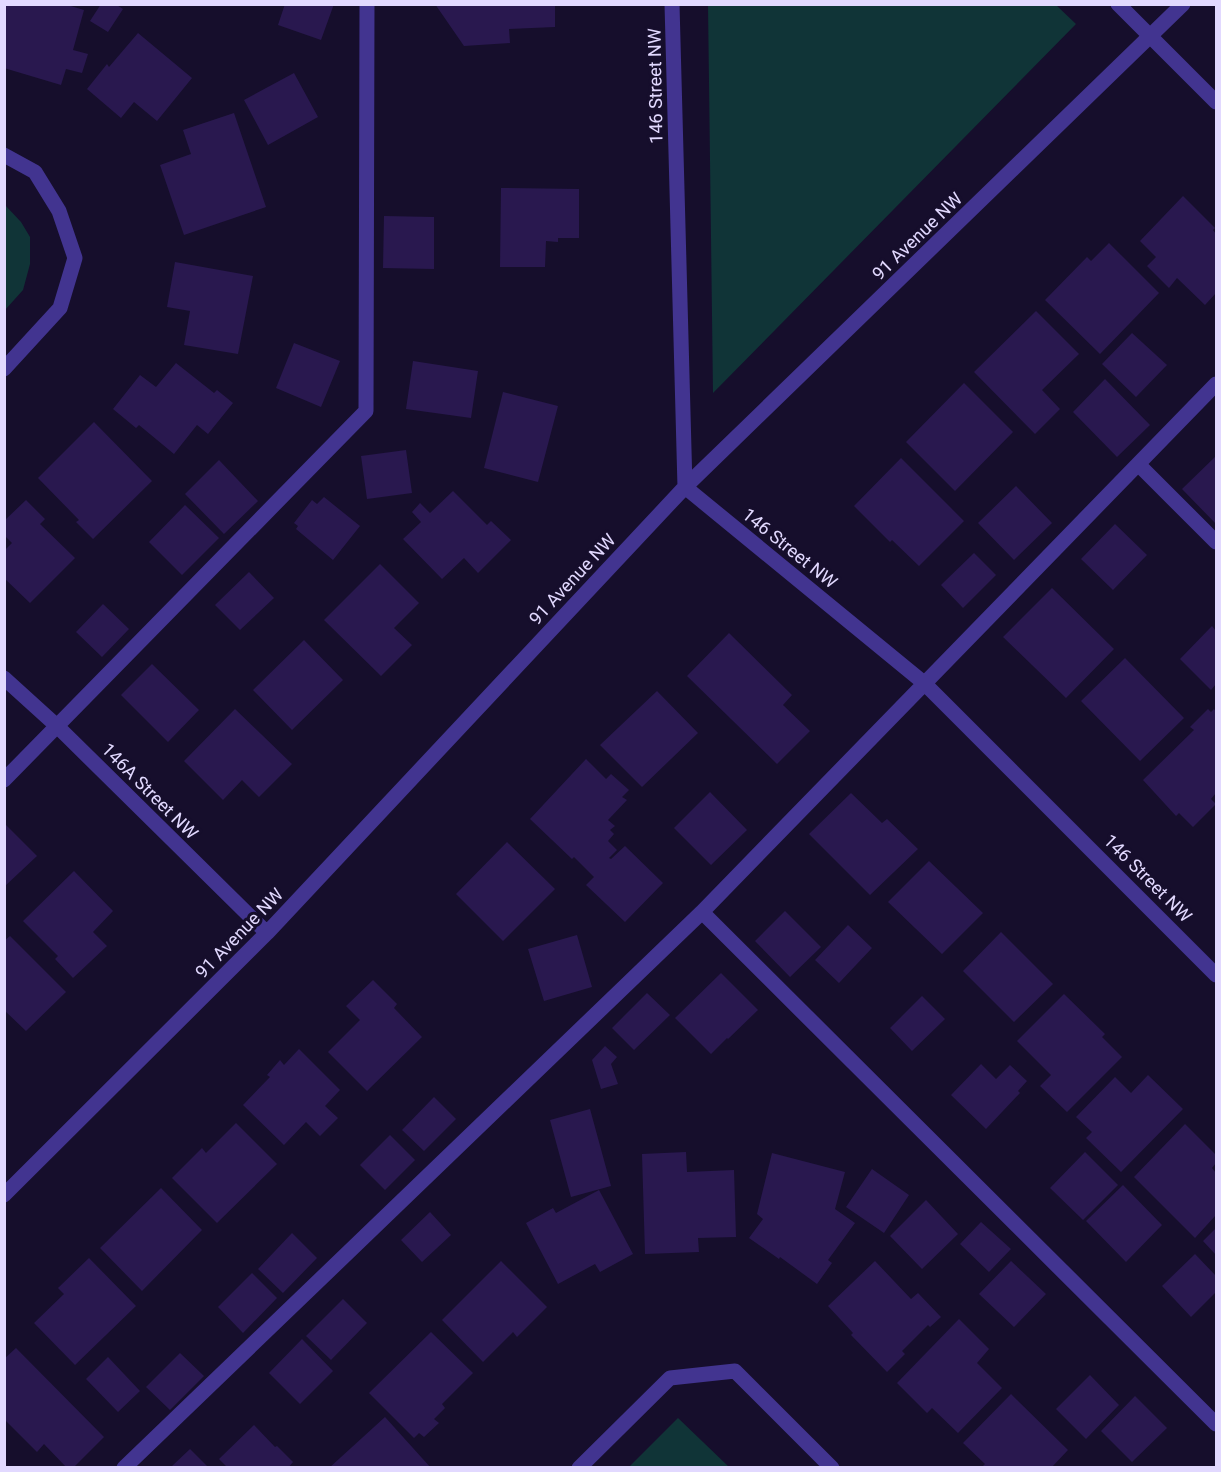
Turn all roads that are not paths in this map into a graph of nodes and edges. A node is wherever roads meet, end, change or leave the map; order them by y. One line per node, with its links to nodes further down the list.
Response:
1 (367, 4): 15 (street)
2 (672, 4): 11 (street, 146 Street NW)
3 (1118, 4): 5 (street)
4 (1183, 4): 5 (street, 91 Avenue NW)
5 (1151, 36): 6 (street); 11 (street, 91 Avenue NW)
6 (1216, 102)
7 (4, 155): 8 (street)
8 (4, 369)
9 (1216, 384): 10 (street)
10 (1138, 464): 12 (street); 14 (street)
11 (685, 488): 14 (street, 146 Street NW); 18 (street, 91 Avenue NW)
12 (1216, 542)
13 (4, 678): 15 (street, 146A Street NW)
14 (924, 683): 17 (street); 19 (street, 146 Street NW)
15 (58, 727): 16 (street); 18 (street, 146A Street NW)
16 (4, 780)
17 (702, 912): 21 (street); 22 (street)
18 (267, 933): 20 (street, 91 Avenue NW)
19 (1216, 975)
20 (4, 1195)
21 (1216, 1425)
22 (124, 1467)
23 (579, 1467): 24 (street)
24 (832, 1467)

